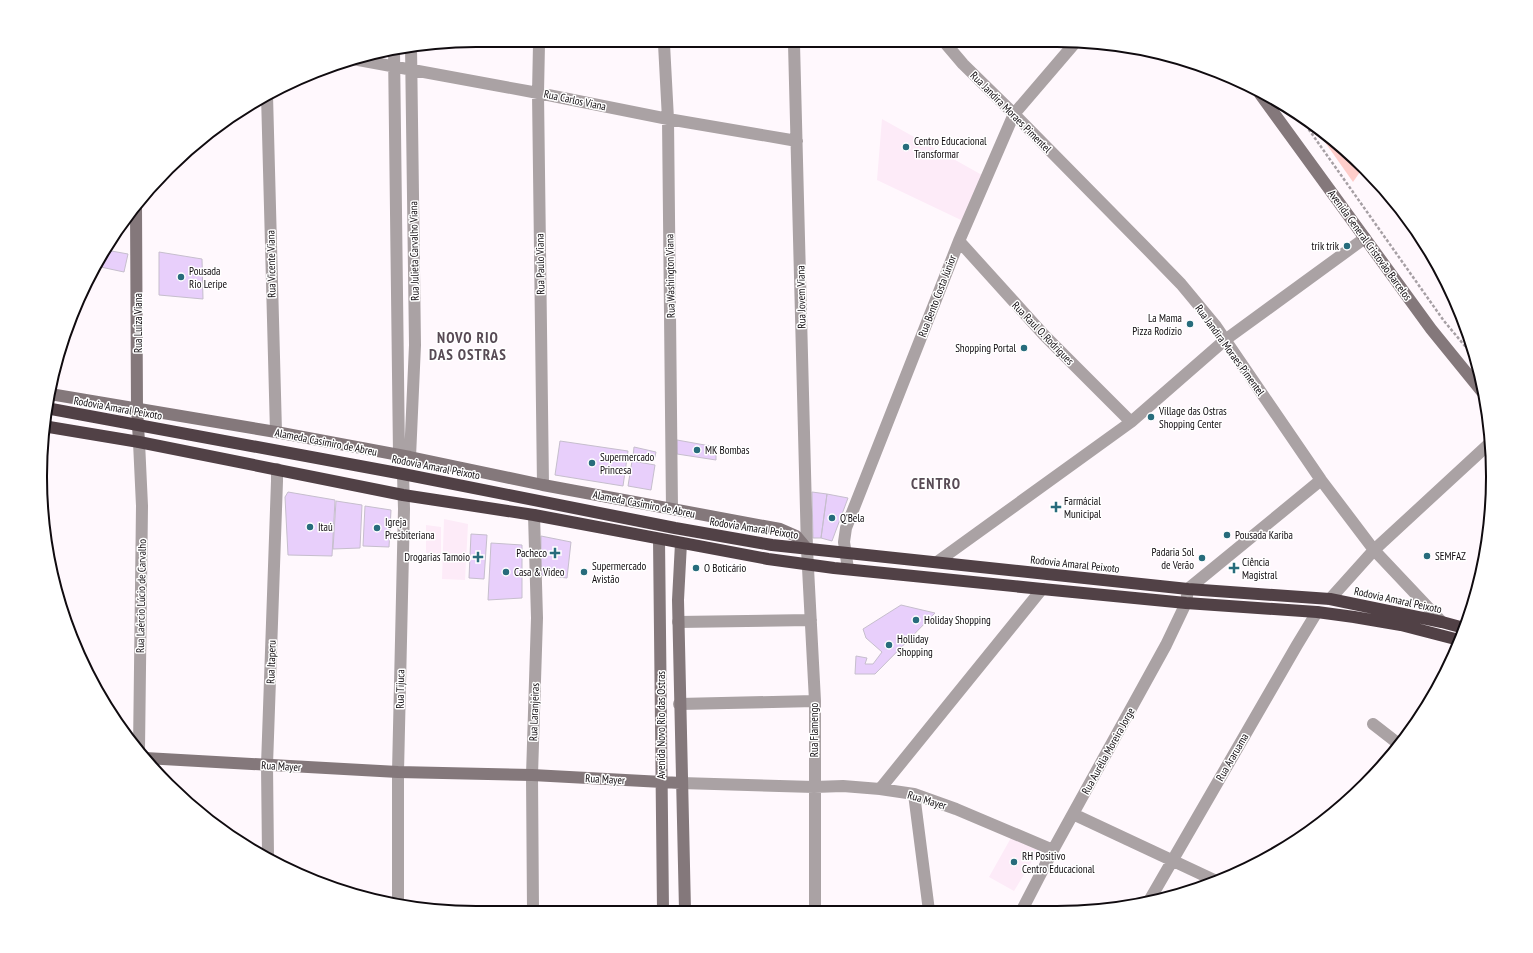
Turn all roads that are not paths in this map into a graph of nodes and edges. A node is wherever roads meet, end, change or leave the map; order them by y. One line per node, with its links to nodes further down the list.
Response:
1 (540, 47): 11 (street, Rua Paulo Viana)
2 (664, 47): 15 (street, Rua Washington Viana)
3 (794, 47): 16 (street, Rua Jovem Viana)
4 (949, 47): 14 (street, Rua Jandira Moraes Pimentel)
5 (1071, 48): 14 (street, Rua Bento Costa Júnior)
6 (411, 52): 10 (street, Rua Julieta Carvalho Viana)
7 (394, 55): 9 (street, Rua Julieta Carvalho Viana)
8 (366, 62): 9 (street, Rua Carlos Viana)
9 (394, 68): 10 (street, Rua Carlos Viana); 31 (street, Rua Julieta Carvalho Viana)
10 (412, 71): 11 (street, Rua Carlos Viana); 31 (street, Rua Julieta Carvalho Viana)
11 (538, 93): 15 (street, Rua Carlos Viana); 35 (street, Rua Paulo Viana)
12 (267, 102): 28 (street, Rua Vicente Viana)
13 (1266, 102): 18 (street, Avenida General Cristovão Barcelos)
14 (1014, 114): 19 (street, Rua Bento Costa Júnior); 20 (street, Rua Jandira Moraes Pimentel)
15 (668, 119): 16 (street, Rua Carlos Viana); 37 (street, Rua Washington Viana)
16 (797, 141): 41 (street, Rua Jovem Viana)
17 (136, 215): 24 (street, Rua Luiza Viana)
18 (1365, 238): 20 (street); 21 (street, Avenida General Cristovão Barcelos)
19 (959, 241): 25 (street, Rua Raul O. Rodrigues); 43 (street, Rua Bento Costa Júnior)
20 (1225, 340): 25 (street); 34 (street, Rua Jandira Moraes Pimentel)
21 (1475, 383)
22 (55, 395): 24 (street, Alameda Casimiro de Abreu)
23 (53, 409): 26 (highway, Rodovia Amaral Peixoto)
24 (137, 409): 26 (street, Rua Luiza Viana); 28 (street, Alameda Casimiro de Abreu)
25 (1131, 422): 44 (street)
26 (138, 424): 29 (street, Rua Luiza Viana); 33 (highway, Rodovia Amaral Peixoto)
27 (50, 427): 29 (highway)
28 (276, 432): 31 (street, Alameda Casimiro de Abreu)
29 (139, 442): 32 (highway); 61 (street, Rua Laércio Lúcio de Carvalho)
30 (1485, 448): 42 (street)
31 (404, 456): 35 (street, Alameda Casimiro de Abreu)
32 (277, 469): 36 (highway); 63 (street, Rua Itaperu)
33 (403, 474): 36 (street, Rua Tijuca); 41 (highway, Rodovia Amaral Peixoto)
34 (1321, 480): 42 (street, Rua Jandira Moraes Pimentel); 47 (street)
35 (543, 484): 37 (street, Alameda Casimiro de Abreu)
36 (403, 495): 38 (highway); 64 (street, Rua Tijuca)
37 (672, 509): 41 (street, Alameda Casimiro de Abreu)
38 (534, 515): 39 (highway); 65 (street, Rua Laranjeiras)
39 (659, 539): 40 (highway); 66 (street, Avenida Novo Rio das Ostras)
40 (681, 542): 45 (highway); 53 (street, Avenida Novo Rio das Ostras)
41 (807, 549): 43 (highway, Rodovia Amaral Peixoto); 45 (street, Rua Flamengo)
42 (1374, 550): 49 (street); 54 (street, Rua Jandira Moraes Pimentel)
43 (846, 552): 44 (highway, Rodovia Amaral Peixoto); 46 (street, Rua Bento Costa Júnior)
44 (938, 562): 47 (highway, Rodovia Amaral Peixoto)
45 (807, 564): 46 (highway); 52 (street, Rua Flamengo)
46 (848, 569): 48 (highway)
47 (1188, 588): 49 (highway, Rodovia Amaral Peixoto); 50 (street, Rua Aurélia Moreira Jorge)
48 (1042, 589): 50 (highway); 69 (street)
49 (1330, 599): 54 (highway, Rodovia Amaral Peixoto)
50 (1186, 603): 51 (highway); 71 (street, Rua Aurélia Moreira Jorge)
51 (1317, 612): 56 (highway); 74 (street, Rua Araruama)
52 (811, 620): 53 (street); 57 (street, Rua Flamengo)
53 (678, 622): 58 (street, Avenida Novo Rio das Ostras)
54 (1442, 622): 55 (highway, Rodovia Amaral Peixoto)
55 (1459, 627)
56 (1454, 639)
57 (815, 701): 58 (street); 68 (street, Rua Flamengo)
58 (679, 704): 67 (street, Avenida Novo Rio das Ostras)
59 (1373, 724): 60 (street)
60 (1395, 741)
61 (139, 742)
62 (153, 758): 63 (street, Rua Mayer)
63 (267, 765): 64 (street, Rua Mayer); 73 (street, Rua Itaperu)
64 (398, 772): 65 (street, Rua Mayer); 77 (street, Rua Tijuca)
65 (532, 775): 66 (street, Rua Mayer); 78 (street, Rua Laranjeiras)
66 (661, 782): 67 (street, Rua Mayer); 79 (street, Avenida Novo Rio das Ostras)
67 (681, 783): 68 (street, Rua Mayer); 80 (street, Avenida Novo Rio das Ostras)
68 (814, 786): 69 (street, Rua Mayer); 81 (street, Rua Flamengo)
69 (880, 789): 70 (street, Rua Mayer)
70 (914, 794): 72 (street, Rua Mayer); 82 (street)
71 (1073, 814): 72 (street, Rua Aurélia Moreira Jorge); 74 (street)
72 (1053, 850): 83 (street, Rua Aurélia Moreira Jorge)
73 (268, 851)
74 (1172, 861): 75 (street); 76 (street, Rua Araruama)
75 (1209, 878)
76 (1153, 895)
77 (398, 899)
78 (533, 906)
79 (663, 906)
80 (685, 906)
81 (814, 906)
82 (928, 906)
83 (1024, 906)

